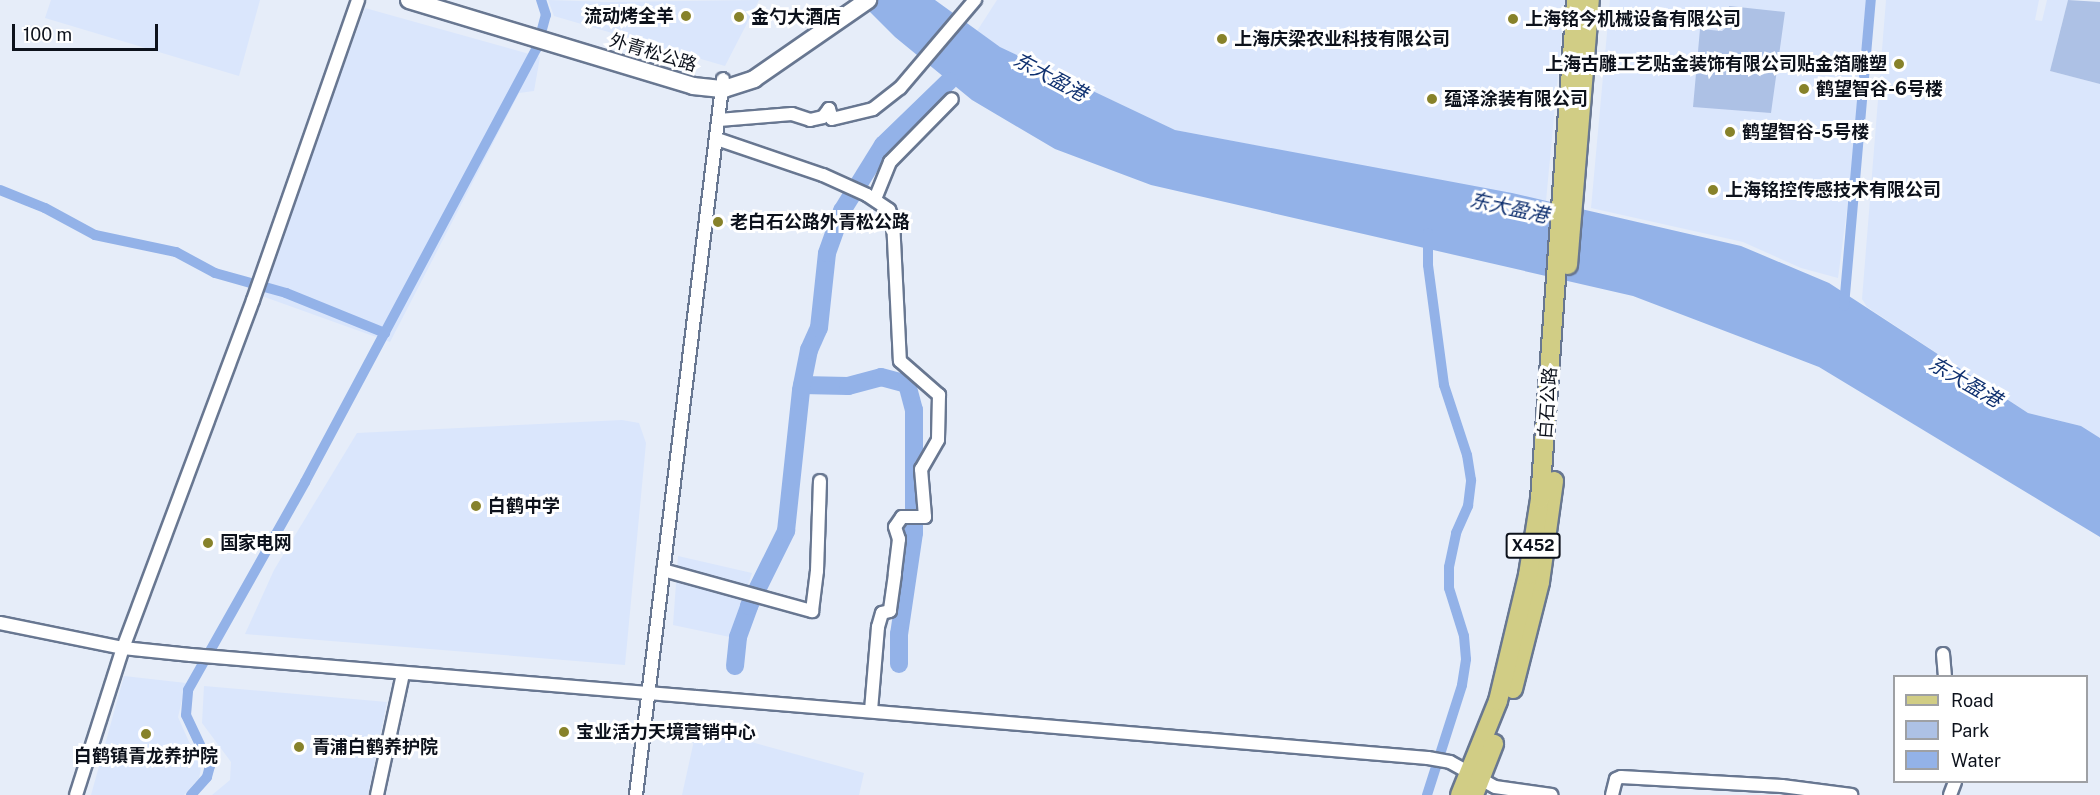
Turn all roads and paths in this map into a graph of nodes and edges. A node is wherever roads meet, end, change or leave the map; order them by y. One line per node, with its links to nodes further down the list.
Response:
1 (358, 0): 19 (street)
2 (409, 0): 9 (main road, 外青松公路)
3 (441, 0): 9 (main road, 外青松公路)
4 (868, 0): 8 (main road, 外青松公路)
5 (975, 0): 12 (street)
6 (1576, 0): 14 (main road, 白石公路 / X452)
7 (1590, 0): 14 (main road, 白石公路 / X452)
8 (843, 8): 10 (main road, 外青松公路)
9 (541, 35): 10 (main road, 外青松公路)
10 (723, 84): 12 (street)
11 (952, 99): 15 (street)
12 (719, 120): 13 (street)
13 (717, 139): 15 (street); 17 (street)
14 (1567, 185): 25 (main road, 白石公路 / X452)
15 (871, 197): 24 (street)
16 (820, 481): 17 (street)
17 (663, 570): 23 (street)
18 (0, 623): 19 (street)
19 (123, 648): 21 (street); 26 (street)
20 (1943, 654): 22 (street)
21 (403, 674): 23 (street); 27 (street)
22 (1945, 675)
23 (650, 691): 24 (street); 28 (street)
24 (871, 710): 25 (street)
25 (1475, 782): 29 (main road, 白石公路 / X452); 30 (street)
26 (76, 795)
27 (376, 795)
28 (636, 795)
29 (1460, 795)
30 (1551, 795)
31 (1612, 795): 32 (street)
32 (1848, 795)

